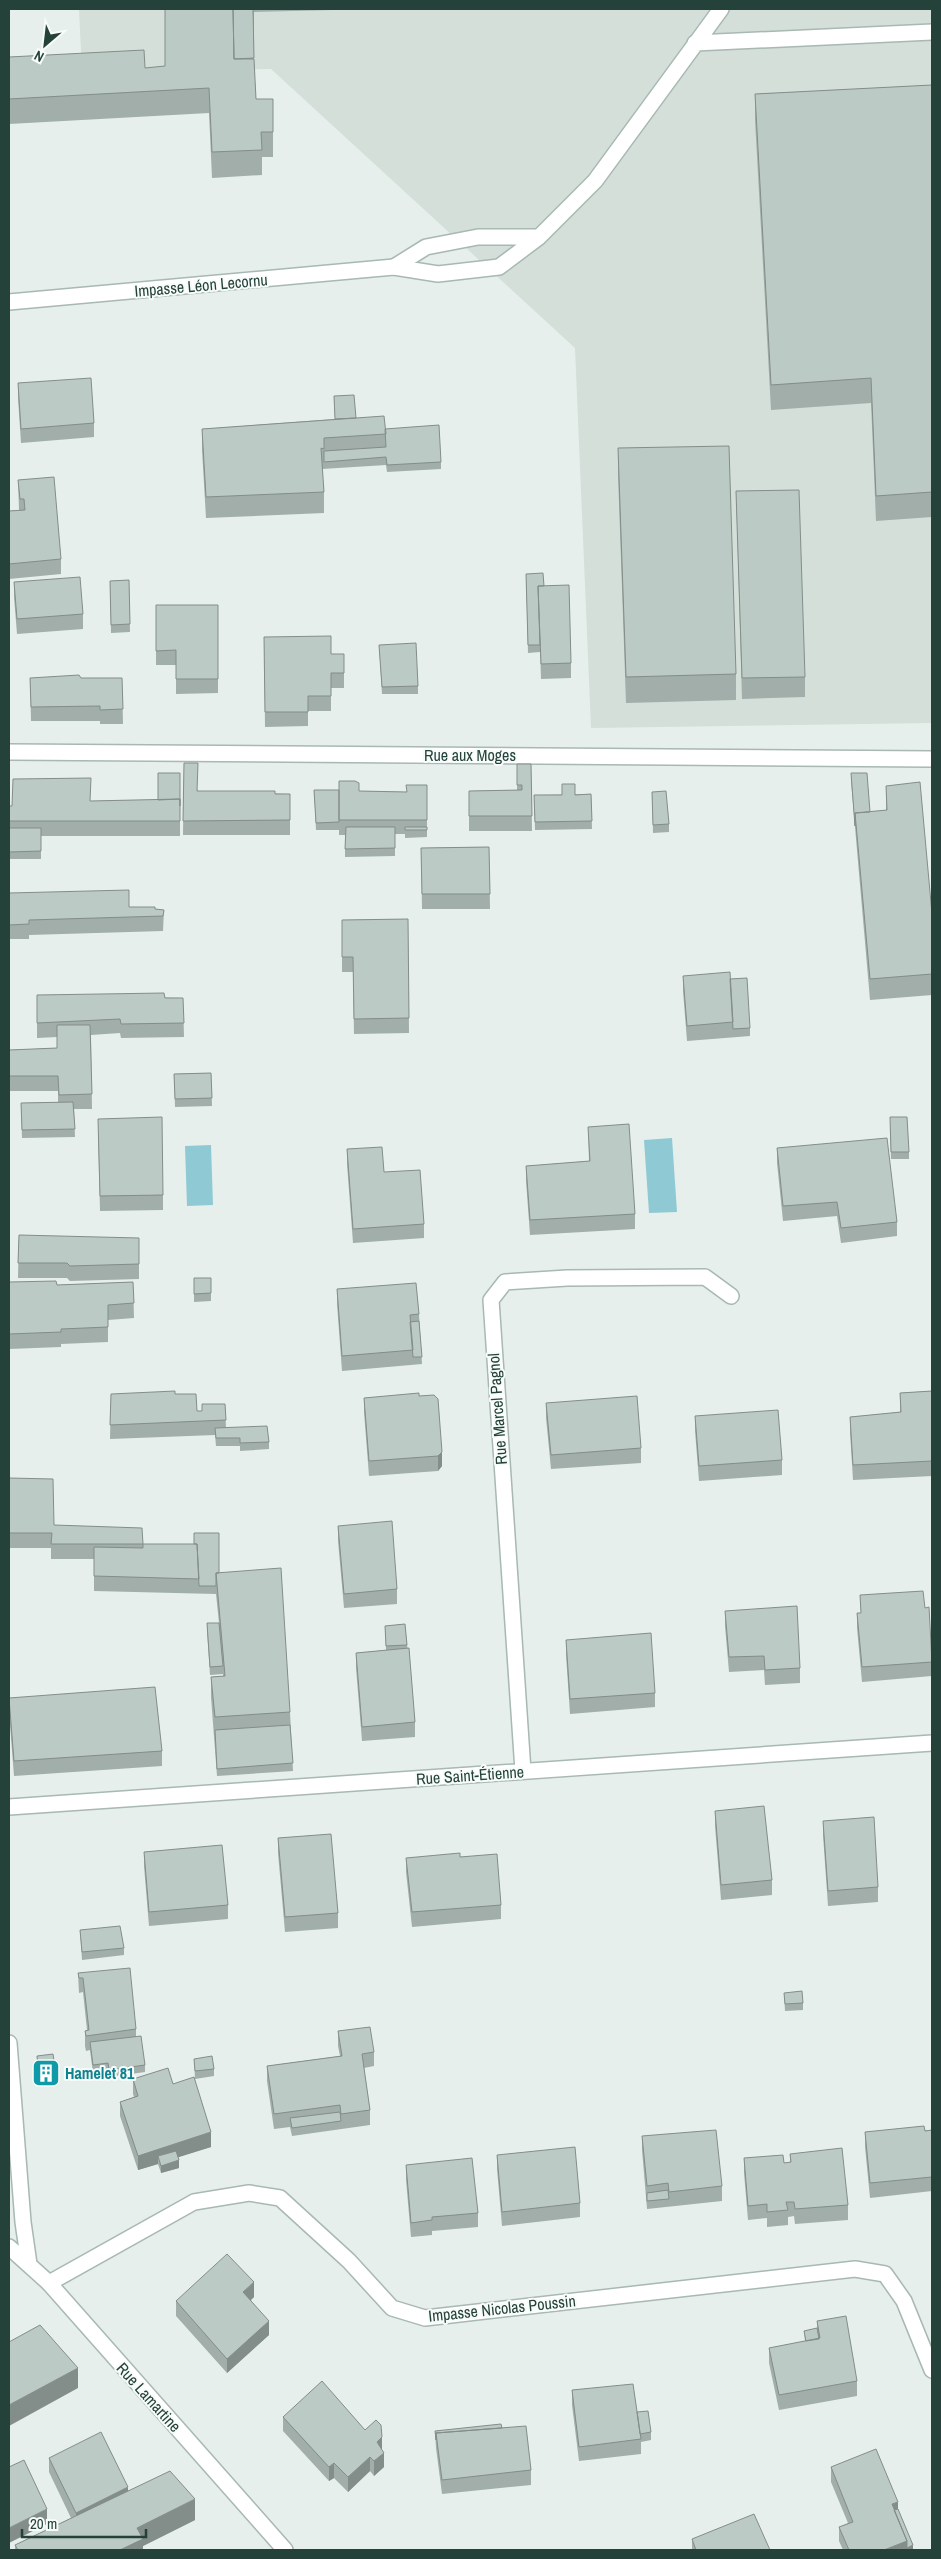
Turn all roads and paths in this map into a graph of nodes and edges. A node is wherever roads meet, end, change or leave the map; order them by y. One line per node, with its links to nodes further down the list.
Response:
1 (721, 9): 3 (street)
2 (932, 32): 3 (street)
3 (695, 44): 4 (street)
4 (540, 237): 5 (street); 5 (street)
5 (394, 267): 6 (street, Impasse Léon Lecornu)
6 (9, 302)
7 (9, 752): 8 (street, Rue aux Moges)
8 (932, 759)
9 (730, 1296): 11 (street, Rue Marcel Pagnol)
10 (932, 1743): 11 (street, Rue Saint-Étienne)
11 (523, 1771): 12 (street, Rue Saint-Étienne)
12 (9, 1807)
13 (9, 2043): 15 (street)
14 (9, 2247): 15 (street, Rue Lamartine)
15 (29, 2264): 16 (street, Rue Lamartine)
16 (49, 2283): 17 (street, Impasse Nicolas Poussin); 18 (street, Rue Lamartine)
17 (932, 2370)
18 (285, 2550)

